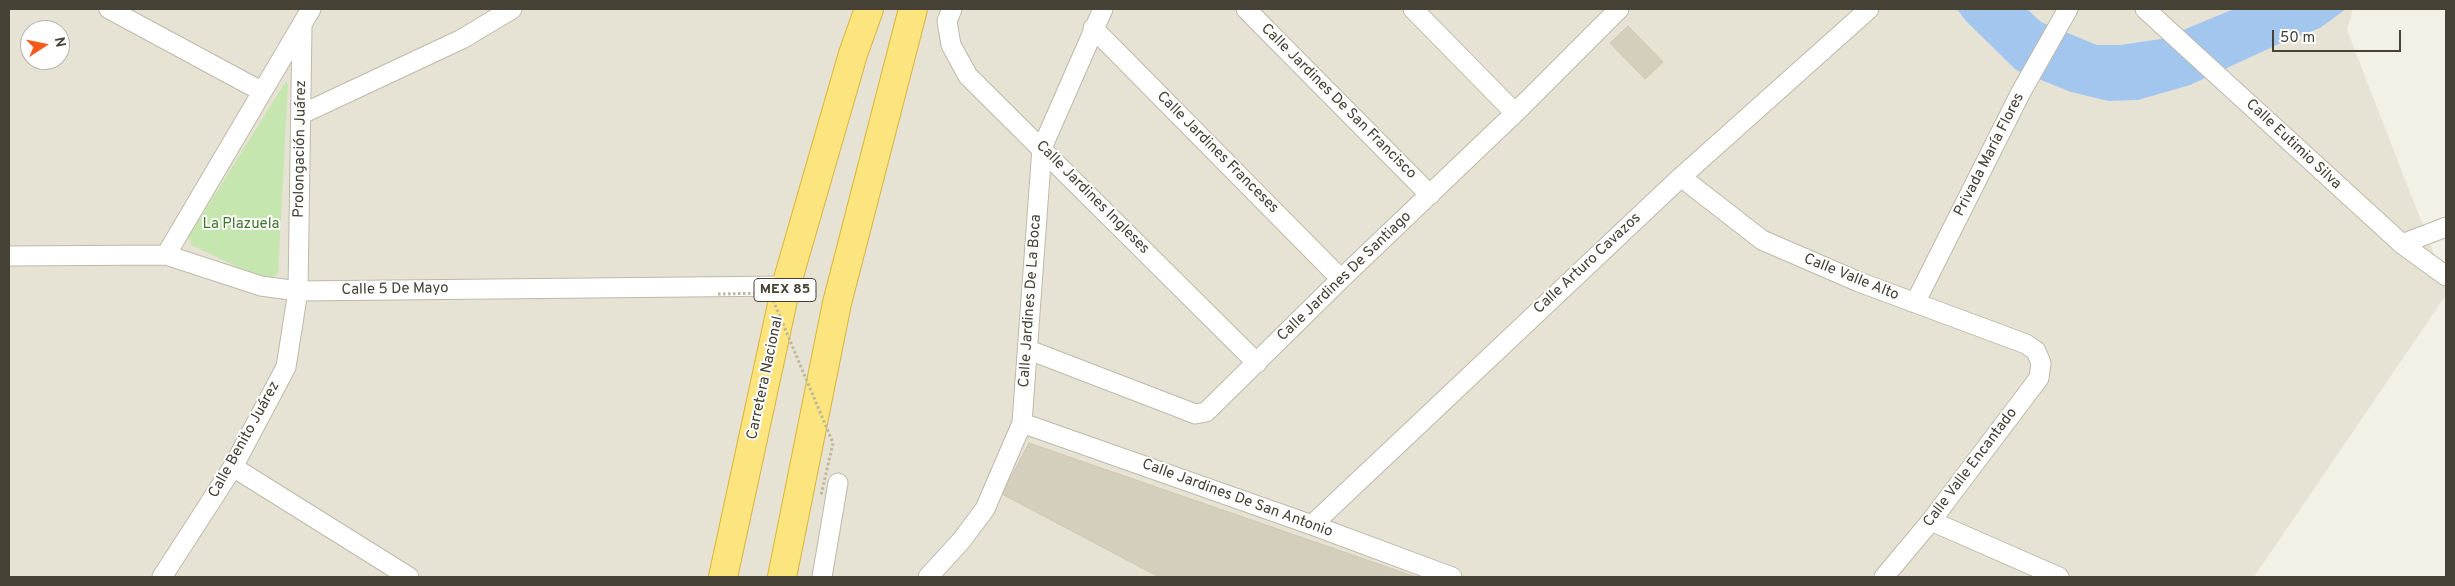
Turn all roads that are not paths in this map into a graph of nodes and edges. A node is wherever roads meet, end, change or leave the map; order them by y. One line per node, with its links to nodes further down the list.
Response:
1 (109, 9): 16 (street)
2 (311, 9): 14 (street, Prolongación Juárez)
3 (512, 9): 18 (street)
4 (868, 9): 28 (highway, Carretera Nacional / MEX 85)
5 (913, 9): 42 (highway, MEX 85)
6 (1103, 9): 15 (street, Calle Jardines De La Boca)
7 (1246, 9): 21 (street, Calle Jardines De San Francisco)
8 (1413, 9): 17 (street)
9 (1619, 9): 17 (street, Calle Jardines De Santiago)
10 (1869, 9): 20 (street, Calle Arturo Cavazos)
11 (2145, 9): 23 (street, Calle Eutimio Silva)
12 (2066, 13): 30 (street, Privada María Flores)
13 (950, 15): 19 (street, Calle Jardines Ingleses)
14 (302, 26): 16 (street); 18 (street, Prolongación Juárez)
15 (1093, 28): 19 (street, Calle Jardines De La Boca); 27 (street, Calle Jardines Franceses)
16 (261, 91): 24 (street)
17 (1516, 113): 21 (street, Calle Jardines De Santiago)
18 (302, 114): 29 (street, Prolongación Juárez)
19 (1042, 148): 31 (street, Calle Jardines De La Boca); 33 (street, Calle Jardines Ingleses)
20 (1681, 177): 30 (street, Calle Valle Alto); 38 (street, Calle Arturo Cavazos)
21 (1430, 195): 27 (street, Calle Jardines De Santiago)
22 (2446, 227): 23 (street)
23 (2402, 244): 26 (street, Calle Eutimio Silva)
24 (166, 255): 25 (street, Calle 5 De Mayo); 29 (street, Calle 5 De Mayo)
25 (9, 256)
26 (2446, 276)
27 (1341, 279): 33 (street, Calle Jardines De Santiago)
28 (786, 286): 29 (street, Calle 5 De Mayo); 41 (highway, Carretera Nacional / MEX 85)
29 (298, 291): 35 (street, Calle Benito Juárez)
30 (1916, 303): 32 (street, Calle Valle Alto)
31 (1029, 350): 33 (street, Calle Jardines De Santiago); 34 (street, Calle Jardines De La Boca)
32 (2036, 351): 37 (street, Calle Valle Encantado)
33 (1257, 362)
34 (1022, 423): 38 (street, Calle Jardines De San Antonio); 44 (street, Calle Jardines De La Boca)
35 (233, 467): 39 (street, Calle Benito Juárez); 40 (street)
36 (838, 483): 43 (street)
37 (1931, 521): 46 (street, Calle Valle Encantado); 47 (street)
38 (1312, 525): 45 (street, Calle Jardines De San Antonio)
39 (162, 577)
40 (408, 577)
41 (723, 577)
42 (782, 577)
43 (822, 577)
44 (928, 577)
45 (1452, 577)
46 (1884, 577)
47 (2059, 577)

